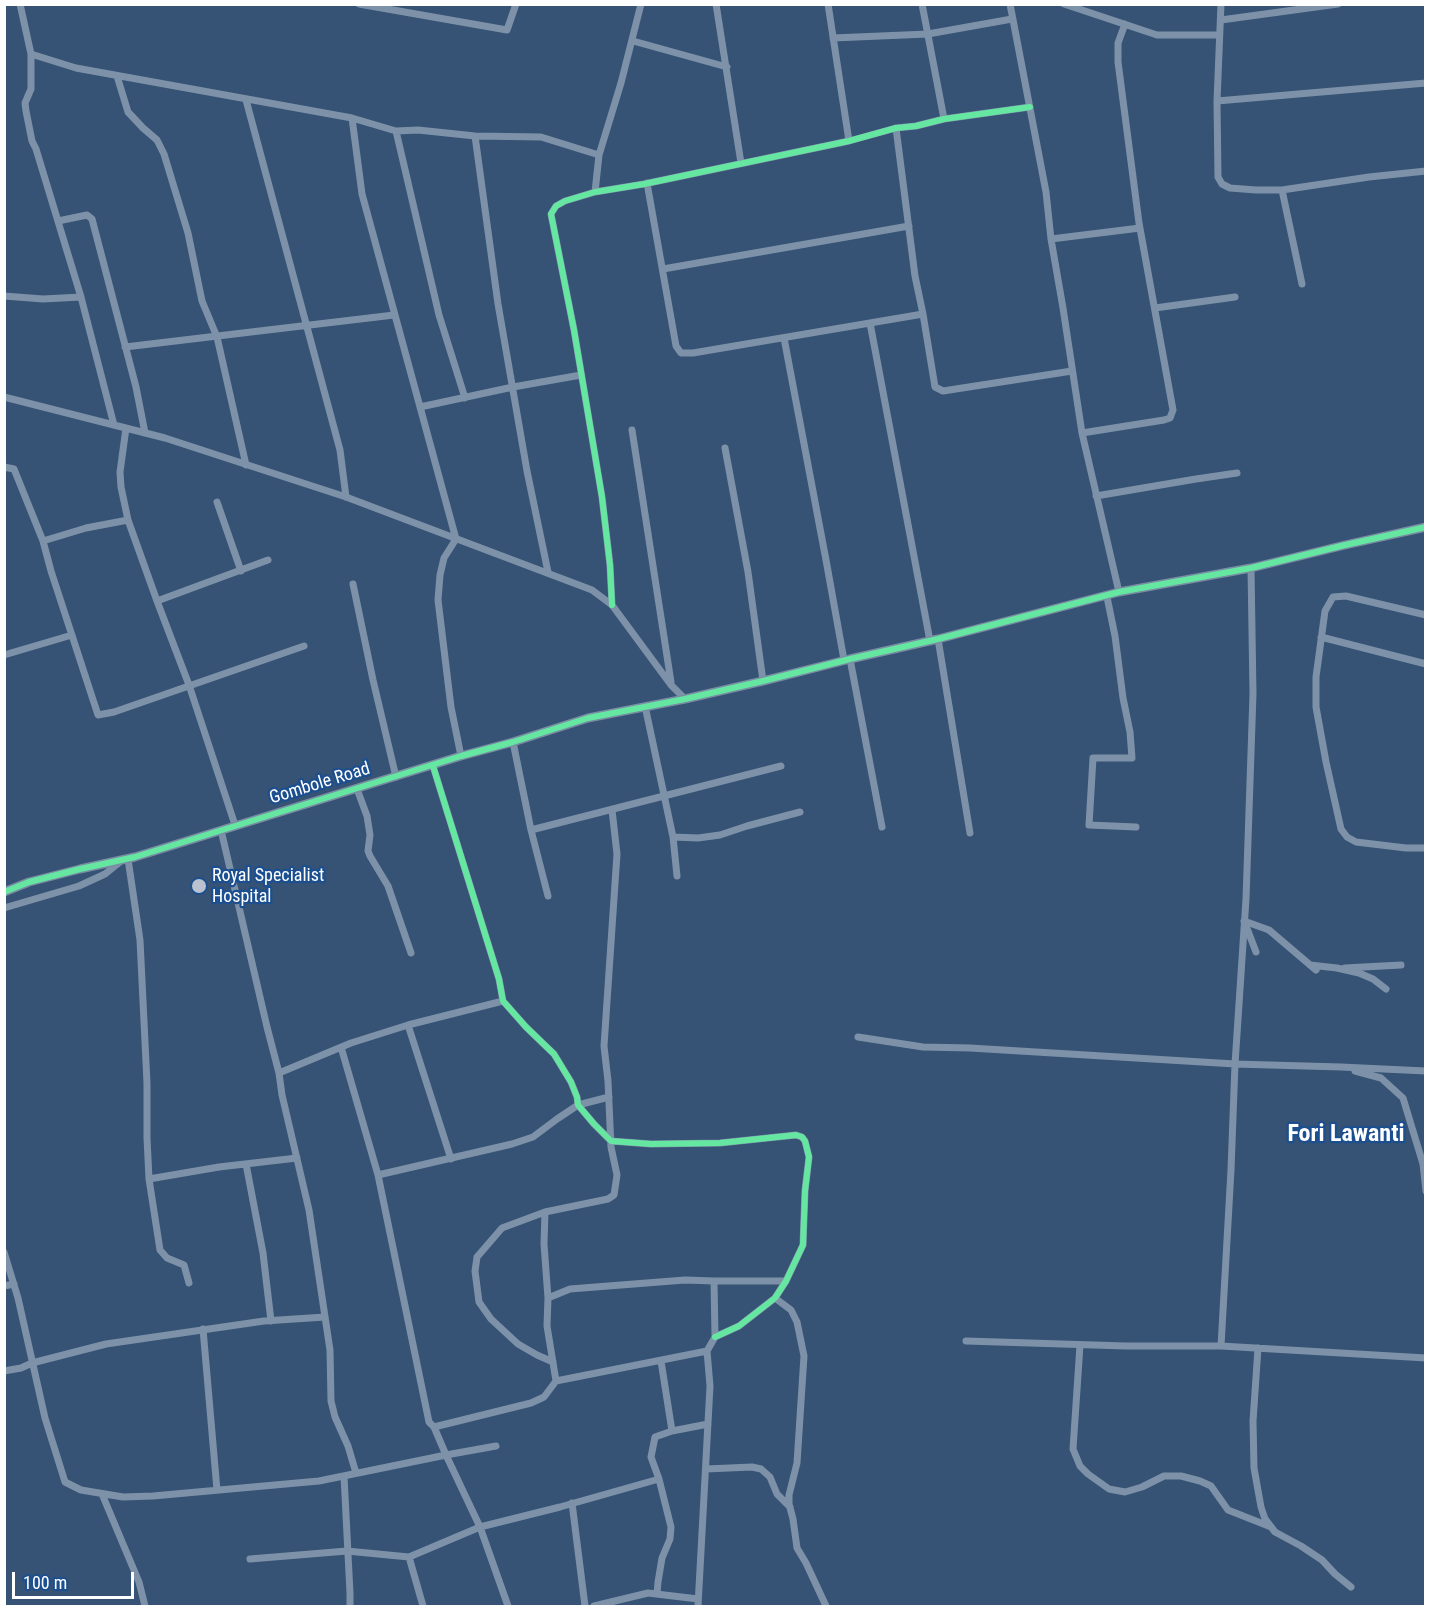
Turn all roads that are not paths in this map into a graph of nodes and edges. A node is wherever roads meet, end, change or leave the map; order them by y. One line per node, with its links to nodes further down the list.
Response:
1 (20, 4): 20 (street)
2 (359, 4): 12 (street)
3 (516, 4): 12 (street)
4 (640, 4): 19 (street)
5 (716, 4): 21 (street)
6 (828, 4): 18 (street)
7 (922, 4): 16 (street)
8 (1010, 4): 13 (street)
9 (1064, 4): 15 (street)
10 (1221, 4): 14 (street)
11 (1338, 4): 14 (street)
12 (401, 8)
13 (1012, 19): 16 (street); 26 (street)
14 (1221, 20): 17 (street)
15 (1125, 24): 17 (street); 41 (street)
16 (928, 34): 18 (street); 28 (street)
17 (1219, 35): 25 (street)
18 (833, 38): 32 (street)
19 (633, 41): 21 (street); 33 (street)
20 (31, 54): 22 (street); 39 (street)
21 (727, 67): 34 (street)
22 (117, 76): 24 (street); 53 (street)
23 (1425, 83): 25 (street)
24 (246, 100): 27 (street); 52 (street)
25 (1218, 101): 37 (street)
26 (1030, 107): 28 (street); 42 (street)
27 (352, 118): 30 (street); 50 (street)
28 (944, 119): 29 (street)
29 (896, 128): 32 (street); 40 (street)
30 (396, 131): 31 (street); 60 (street)
31 (475, 136): 33 (street); 58 (street)
32 (849, 141): 34 (street)
33 (599, 155): 38 (street)
34 (741, 164): 36 (street)
35 (1425, 171): 37 (street)
36 (647, 183): 38 (street); 43 (street)
37 (1282, 190): 44 (street)
38 (595, 192): 57 (street)
39 (58, 221): 46 (street); 55 (street)
40 (909, 226): 43 (street); 49 (street)
41 (1140, 228): 42 (street); 48 (street)
42 (1051, 239): 56 (street)
43 (663, 269): 54 (street)
44 (1302, 284)
45 (4, 296): 46 (street)
46 (81, 297): 62 (street)
47 (1235, 297): 48 (street)
48 (1155, 309): 66 (street)
49 (923, 314): 51 (street); 56 (street)
50 (394, 315): 52 (street); 61 (street)
51 (870, 323): 54 (street); 90 (street)
52 (308, 325): 53 (street); 72 (street)
53 (217, 337): 55 (street); 68 (street)
54 (784, 338): 93 (street)
55 (125, 347): 65 (street)
56 (1072, 371): 66 (street)
57 (582, 375): 58 (street); 86 (street)
58 (513, 387): 60 (street); 81 (street)
59 (4, 397): 62 (street)
60 (465, 398): 61 (street)
61 (420, 407): 76 (street)
62 (114, 425): 63 (street)
63 (126, 428): 65 (street); 74 (street)
64 (632, 430): 97 (street)
65 (145, 433): 68 (street)
66 (1082, 433): 71 (street)
67 (725, 448): 95 (street)
68 (246, 465): 72 (street)
69 (4, 467): 77 (street)
70 (1237, 473): 71 (street)
71 (1096, 496): 83 (street)
72 (346, 497): 76 (street)
73 (217, 502): 80 (street)
74 (128, 520): 77 (street); 85 (street)
75 (1425, 527): 79 (street, Gombole Road)
76 (456, 539): 81 (street); 101 (street)
77 (43, 541): 88 (street)
78 (268, 561): 80 (street)
79 (1251, 568): 83 (street, Gombole Road); 122 (street)
80 (241, 570): 85 (street)
81 (548, 572): 86 (street)
82 (353, 584): 104 (street)
83 (1119, 592): 84 (street, Gombole Road)
84 (1107, 597): 90 (street, Gombole Road); 111 (street)
85 (157, 602): 96 (street)
86 (612, 605): 97 (street)
87 (1425, 615): 89 (street)
88 (72, 635): 92 (street); 96 (street)
89 (1322, 637): 94 (street); 116 (street)
90 (934, 640): 93 (street, Gombole Road); 114 (street)
91 (304, 646): 96 (street)
92 (4, 655)
93 (847, 659): 95 (street, Gombole Road); 110 (street)
94 (1425, 664)
95 (763, 681): 98 (street, Gombole Road)
96 (189, 685): 109 (street)
97 (671, 685): 98 (street)
98 (685, 699): 99 (street, Gombole Road)
99 (645, 706): 100 (street, Gombole Road); 106 (street)
100 (513, 742): 101 (street, Gombole Road); 113 (street)
101 (461, 756): 102 (street, Gombole Road)
102 (433, 766): 104 (street, Gombole Road); 128 (street)
103 (781, 766): 106 (street)
104 (396, 777): 105 (street, Gombole Road)
105 (357, 789): 109 (street, Gombole Road); 123 (street)
106 (664, 797): 107 (street); 115 (street)
107 (612, 810): 113 (street); 136 (street)
108 (800, 812): 115 (street)
109 (235, 825): 112 (street, Gombole Road)
110 (882, 827)
111 (1136, 827)
112 (222, 830): 117 (street, Gombole Road); 135 (street)
113 (531, 830): 120 (street)
114 (970, 833)
115 (673, 837): 118 (street)
116 (1425, 848)
117 (126, 859): 119 (street, Gombole Road); 121 (street); 144 (street)
118 (677, 876)
119 (4, 892)
120 (548, 896)
121 (4, 909)
122 (1244, 921): 124 (street); 126 (street); 132 (street)
123 (411, 952)
124 (1256, 952)
125 (1401, 965): 126 (street)
126 (1337, 968): 127 (street)
127 (1386, 989)
128 (503, 1001): 129 (street); 137 (street)
129 (408, 1025): 131 (street); 140 (street)
130 (858, 1038): 132 (street)
131 (340, 1047): 135 (street); 143 (street)
132 (1235, 1064): 133 (street); 161 (street)
133 (1341, 1067): 134 (street); 142 (street)
134 (1425, 1071)
135 (279, 1073): 139 (street)
136 (609, 1097): 137 (street); 138 (street)
137 (579, 1105): 138 (street); 140 (street)
138 (611, 1141): 146 (street); 149 (street)
139 (297, 1158): 141 (street); 155 (street)
140 (451, 1159): 143 (street)
141 (246, 1164): 144 (street); 156 (street)
142 (1424, 1165): 145 (street)
143 (378, 1175): 171 (street)
144 (149, 1179): 150 (street)
145 (1425, 1191)
146 (545, 1212): 153 (street); 166 (street)
147 (4, 1252): 151 (street)
148 (714, 1281): 149 (street); 153 (street); 158 (street)
149 (786, 1281): 154 (street)
150 (189, 1283)
151 (14, 1284): 152 (street); 167 (street)
152 (4, 1286)
153 (548, 1298): 166 (street)
154 (775, 1298): 158 (street); 182 (street)
155 (325, 1317): 156 (street); 176 (street)
156 (272, 1321): 157 (street)
157 (203, 1329): 167 (street); 179 (street)
158 (715, 1337): 163 (street)
159 (966, 1341): 160 (street)
160 (1080, 1345): 161 (street); 184 (street)
161 (1221, 1346): 162 (street)
162 (1258, 1348): 164 (street); 184 (street)
163 (707, 1351): 165 (street); 170 (street)
164 (1425, 1358)
165 (661, 1361): 169 (street); 172 (street)
166 (553, 1362): 169 (street)
167 (32, 1363): 168 (street); 180 (street)
168 (4, 1371)
169 (556, 1381): 171 (street)
170 (708, 1424): 172 (street); 175 (street)
171 (434, 1427): 174 (street)
172 (672, 1431): 178 (street)
173 (496, 1446): 174 (street)
174 (446, 1455): 176 (street); 183 (street)
175 (706, 1469): 182 (street); 190 (street)
176 (356, 1473): 177 (street)
177 (344, 1476): 179 (street); 185 (street)
178 (659, 1479): 181 (street); 189 (street)
179 (217, 1490): 180 (street)
180 (102, 1494): 191 (street)
181 (572, 1503): 183 (street); 195 (street)
182 (790, 1507): 197 (street)
183 (480, 1527): 186 (street); 194 (street)
184 (1271, 1527): 188 (street)
185 (348, 1551): 186 (street); 187 (street); 192 (street)
186 (409, 1557): 193 (street)
187 (250, 1559)
188 (1351, 1587)
189 (657, 1594): 190 (street); 196 (street)
190 (698, 1603)
191 (145, 1606)
192 (350, 1606)
193 (423, 1606)
194 (508, 1606)
195 (585, 1606)
196 (597, 1606)
197 (826, 1606)

